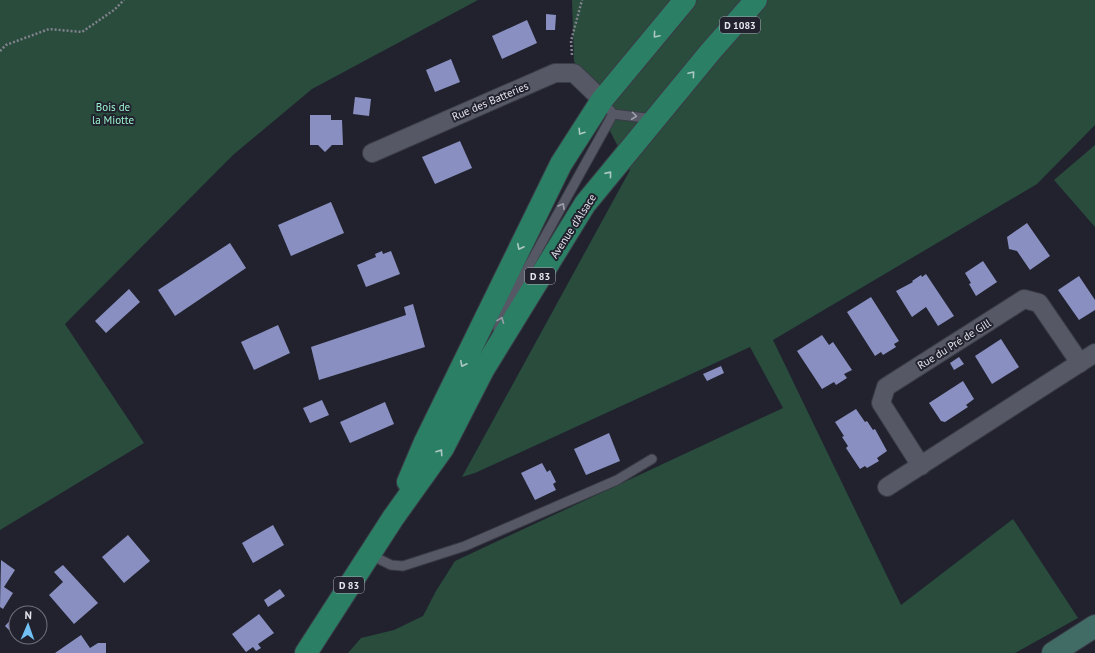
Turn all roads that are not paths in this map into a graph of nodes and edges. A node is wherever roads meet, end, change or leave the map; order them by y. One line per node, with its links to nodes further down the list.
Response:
1 (685, 0): 5 (main road, D 83, one-way to 5)
2 (756, 0): 4 (main road, D 83)
3 (768, 0): 4 (main road, D 1083)
4 (711, 51): 6 (main road, Avenue d'Alsace / D 83, one-way to 4)
5 (608, 107): 6 (lane, one-way to 6); 7 (street, Rue des Batteries); 9 (lane, one-way to 5); 13 (main road, Avenue d'Alsace / D 83, one-way to 13)
6 (654, 119): 9 (main road, Avenue d'Alsace / D 83, one-way to 6)
7 (372, 153)
8 (1088, 358): 11 (street, Rue du Pré de Gill); 11 (street, Rue du Pré de Gill)
9 (483, 370): 13 (main road, Avenue d'Alsace / D 83, one-way to 9)
10 (652, 459): 14 (lane)
11 (921, 466): 12 (street, Rue du Pré de Gill)
12 (887, 486)
13 (393, 518): 14 (main road, Avenue d'Alsace / D 83)
14 (369, 554): 16 (main road, Avenue d'Alsace / D 83)
15 (1095, 626): 17 (street)
16 (306, 653)
17 (1053, 653)

